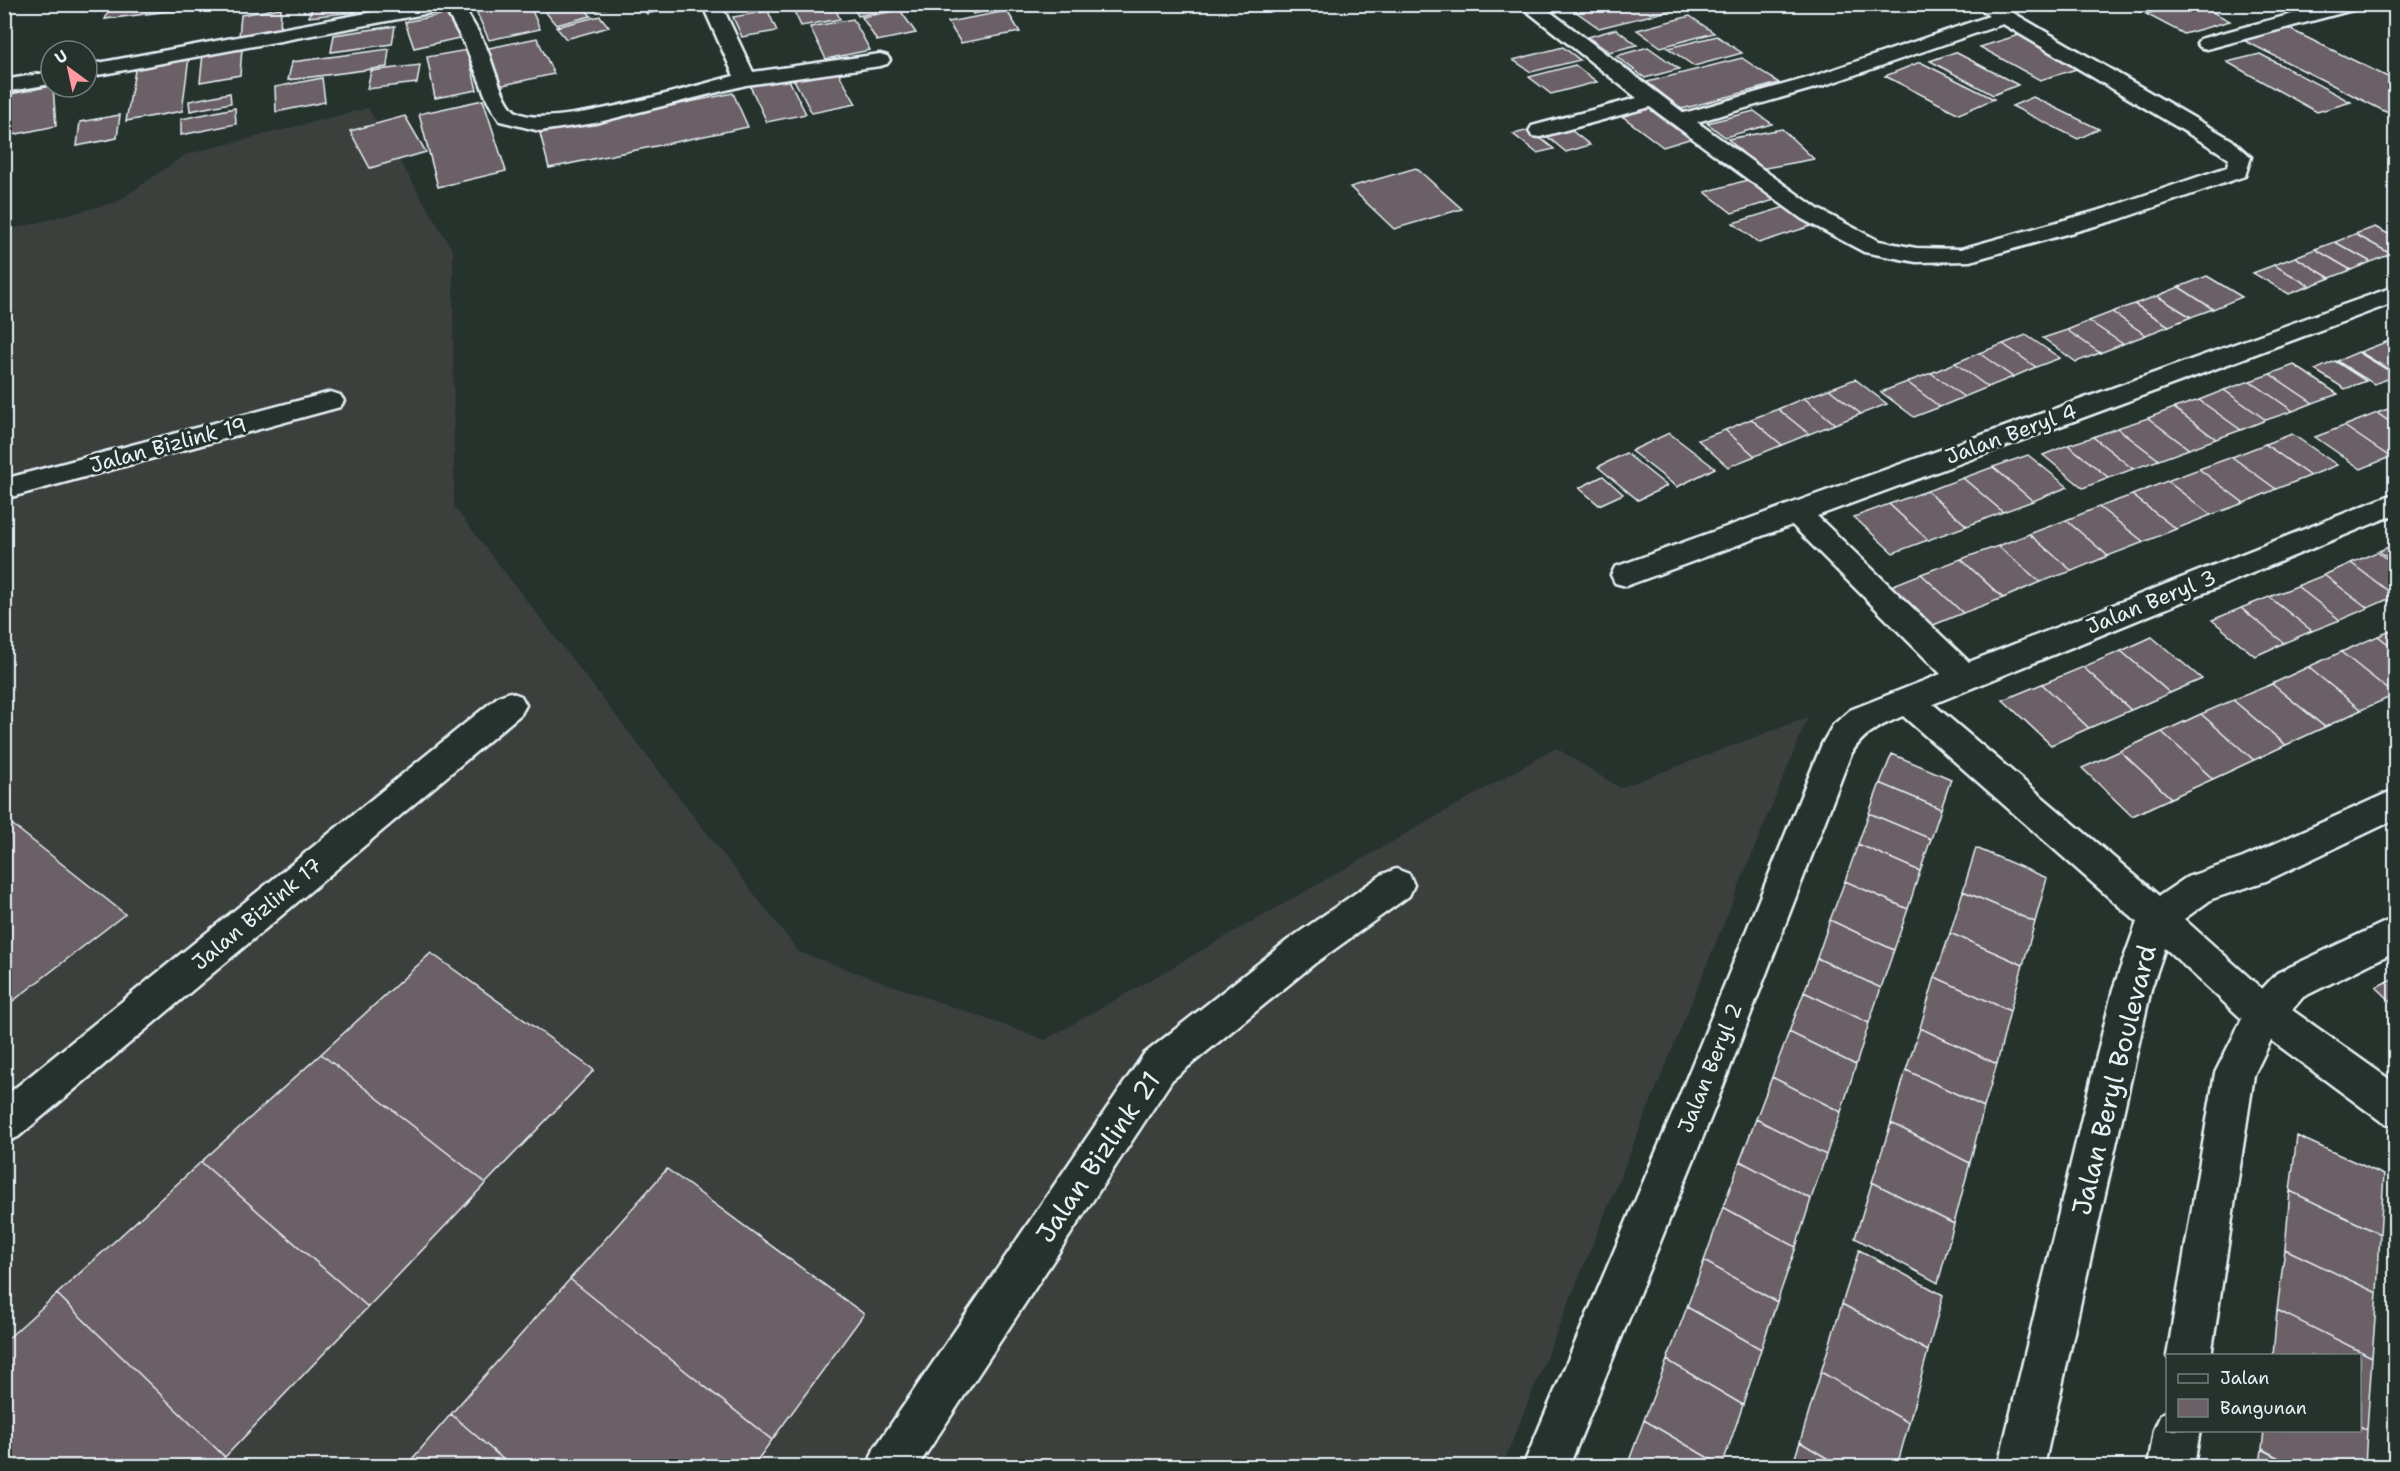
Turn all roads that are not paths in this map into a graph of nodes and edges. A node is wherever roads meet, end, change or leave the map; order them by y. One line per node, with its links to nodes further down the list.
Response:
1 (451, 4): 9 (street); 11 (street)
2 (711, 4): 11 (street)
3 (1527, 4): 13 (street)
4 (1983, 4): 6 (street)
5 (2353, 4): 7 (street)
6 (2005, 17): 14 (street); 14 (street)
7 (2207, 42)
8 (880, 60): 11 (street)
9 (99, 69)
10 (39, 80): 12 (street)
11 (746, 80)
12 (4, 86)
13 (1653, 100): 14 (street); 15 (street)
14 (1682, 120)
15 (1540, 131)
16 (2396, 293): 20 (street, Jalan Beryl 4)
17 (331, 401): 18 (street, Jalan Bizlink 19)
18 (4, 489)
19 (2396, 503): 22 (street, Jalan Beryl 3)
20 (1797, 513): 21 (street, Jalan Beryl 4); 22 (street)
21 (1626, 575)
22 (1964, 677): 23 (street, Jalan Beryl 3)
23 (1907, 701): 27 (street); 35 (street, Jalan Beryl 2)
24 (510, 705): 31 (street, Jalan Bizlink 17)
25 (2396, 803): 27 (street, Jalan Beryl Boulevard)
26 (1396, 885): 34 (street, Jalan Bizlink 21)
27 (2157, 917): 29 (street); 36 (street, Jalan Beryl Boulevard)
28 (2396, 933): 29 (street)
29 (2252, 1003): 30 (street); 32 (street)
30 (2396, 1108)
31 (4, 1123)
32 (2189, 1354)
33 (2177, 1432): 37 (street)
34 (891, 1467)
35 (1546, 1467)
36 (2021, 1467)
37 (2171, 1467)

